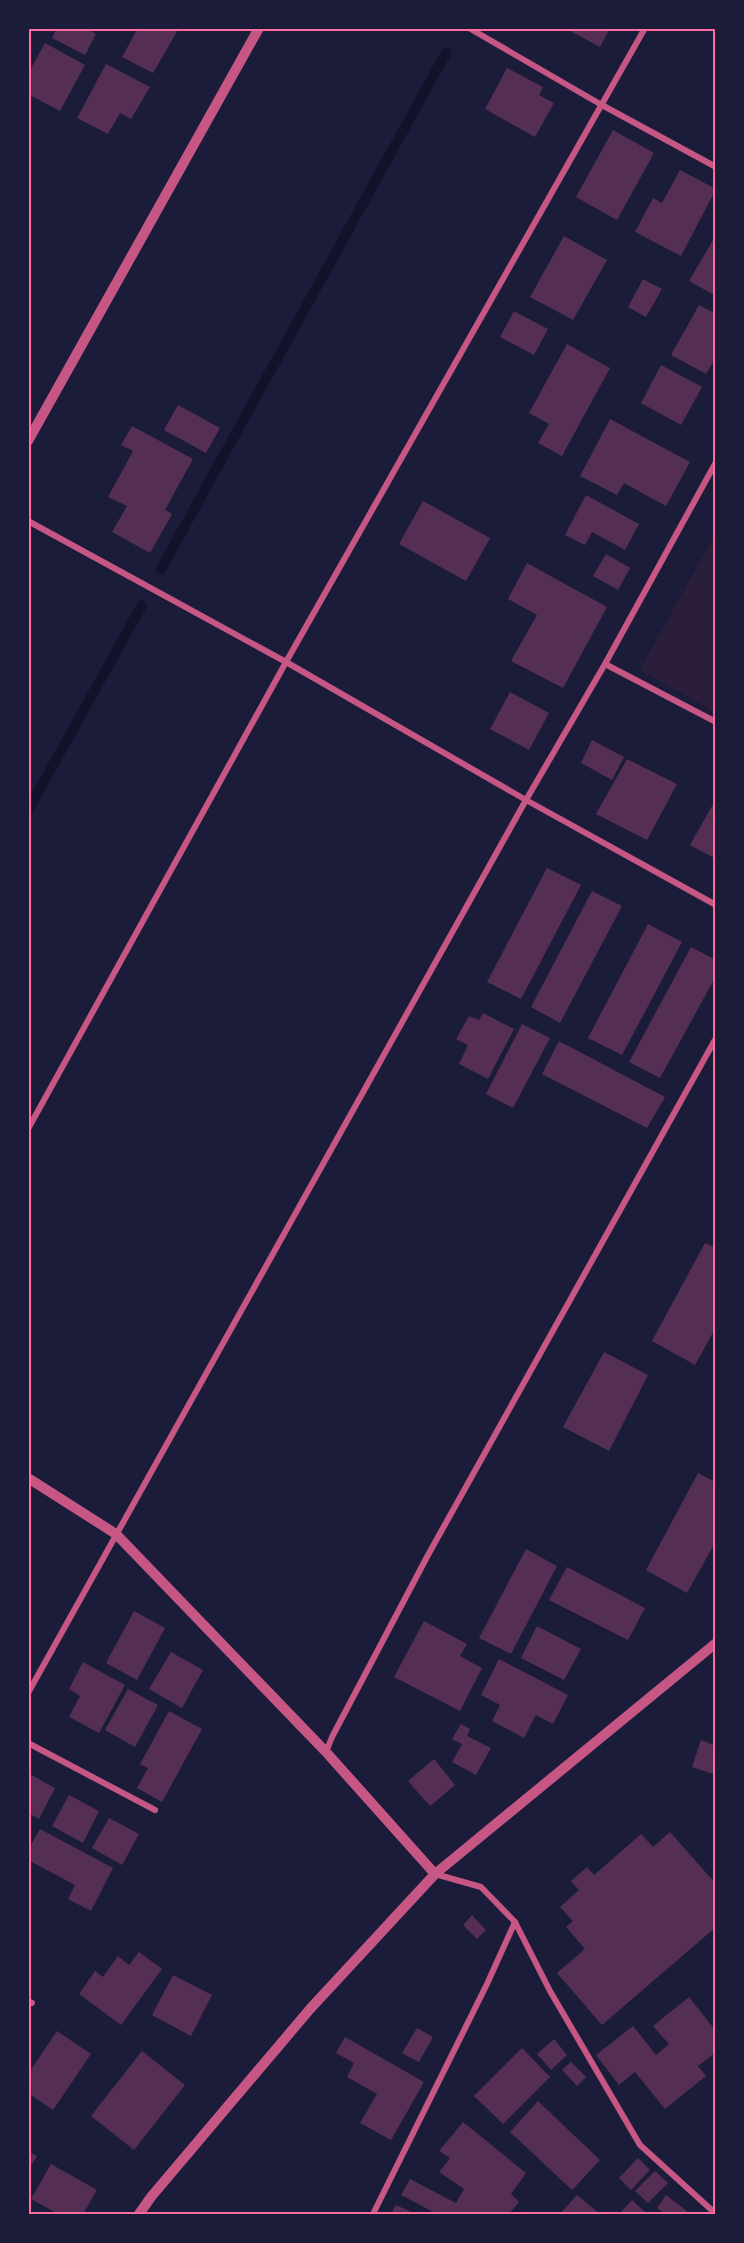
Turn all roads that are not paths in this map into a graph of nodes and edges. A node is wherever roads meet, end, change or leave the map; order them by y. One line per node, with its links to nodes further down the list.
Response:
1 (259, 28): 6 (street)
2 (469, 28): 4 (street)
3 (645, 28): 4 (street)
4 (600, 104): 5 (street); 9 (street)
5 (716, 167)
6 (28, 441)
7 (716, 462): 10 (street)
8 (28, 521): 9 (street)
9 (286, 662): 12 (street); 15 (street)
10 (605, 664): 11 (street); 12 (street)
11 (716, 722)
12 (526, 800): 13 (street); 17 (street)
13 (716, 904)
14 (716, 1038): 21 (street)
15 (28, 1129)
16 (28, 1478): 17 (street)
17 (116, 1534): 19 (street); 21 (street)
18 (716, 1643): 23 (street)
19 (28, 1693)
20 (28, 1743): 22 (street)
21 (326, 1752): 23 (street)
22 (155, 1810)
23 (435, 1874): 24 (street); 25 (street)
24 (515, 1922): 26 (street); 27 (street)
25 (139, 2214)
26 (374, 2214)
27 (716, 2214)

